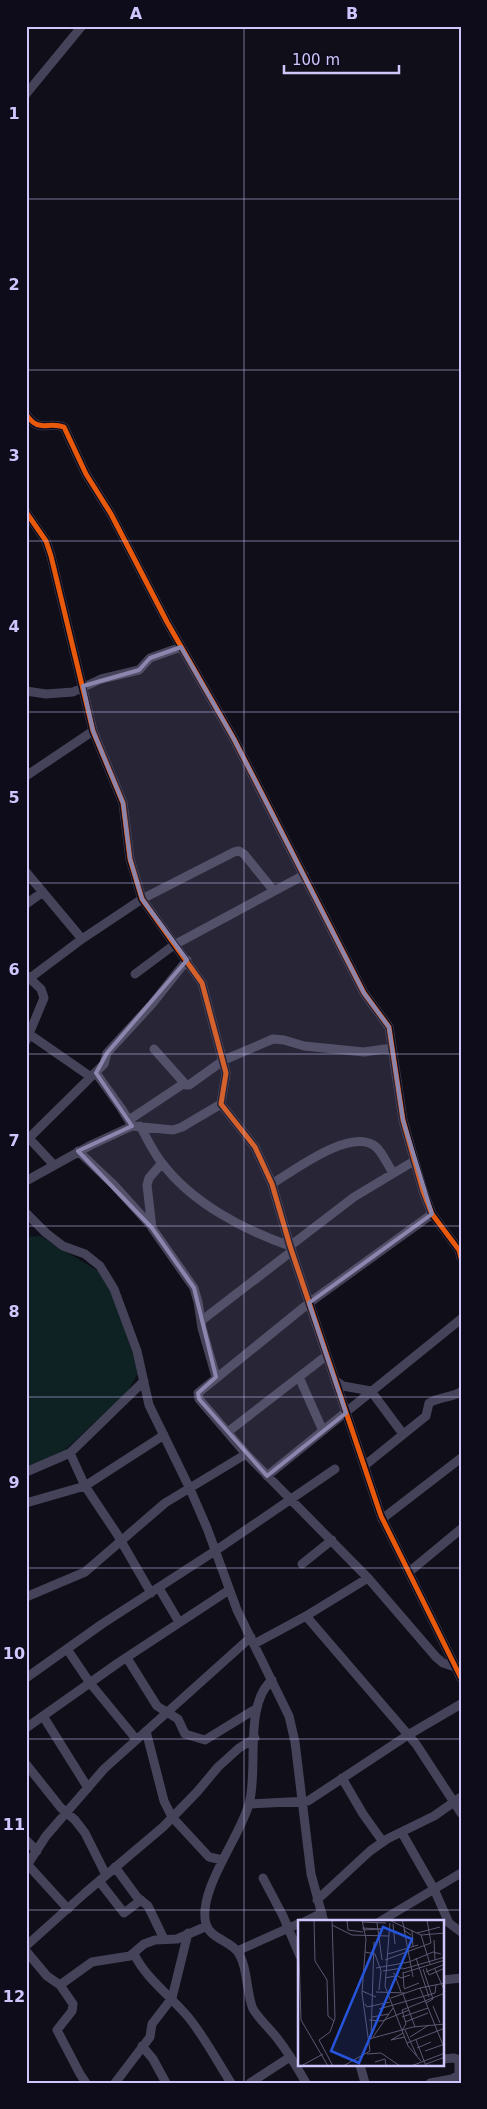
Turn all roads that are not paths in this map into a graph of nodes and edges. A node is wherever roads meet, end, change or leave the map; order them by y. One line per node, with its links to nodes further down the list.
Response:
1 (82, 26): 2 (street)
2 (26, 94)
3 (26, 414): 5 (street)
4 (26, 512): 6 (street)
5 (181, 647): 6 (street); 11 (street)
6 (83, 686): 7 (street); 8 (street)
7 (26, 691)
8 (93, 731): 9 (street); 14 (street)
9 (26, 776)
10 (26, 872): 13 (street)
11 (304, 875): 12 (street); 22 (street)
12 (274, 891): 14 (street); 17 (street)
13 (42, 892): 15 (street); 16 (street)
14 (142, 899): 16 (street); 17 (street)
15 (26, 904)
16 (82, 939): 20 (street)
17 (174, 945): 18 (street); 19 (street)
18 (187, 960): 24 (street); 25 (street)
19 (135, 974)
20 (27, 978): 21 (street)
21 (27, 1038): 25 (street)
22 (392, 1048): 24 (street); 31 (street)
23 (154, 1049): 26 (street)
24 (224, 1060): 26 (street); 27 (street)
25 (93, 1075): 28 (street); 29 (street)
26 (184, 1084): 28 (street)
27 (221, 1104): 28 (street); 36 (street)
28 (134, 1124): 30 (street); 32 (street)
29 (28, 1136): 33 (street)
30 (78, 1151): 33 (street); 39 (street)
31 (414, 1161): 34 (street); 38 (street)
32 (162, 1163): 39 (street); 40 (street)
33 (53, 1164): 35 (street)
34 (394, 1173): 36 (street); 40 (street)
35 (26, 1181)
36 (272, 1184): 40 (street)
37 (26, 1213): 49 (street)
38 (432, 1214): 41 (street); 42 (street)
39 (152, 1228): 43 (street)
40 (291, 1248): 42 (street); 43 (street)
41 (461, 1258)
42 (310, 1303): 45 (street); 46 (street)
43 (200, 1320): 46 (street)
44 (461, 1320): 50 (street)
45 (326, 1356): 47 (street); 48 (street)
46 (216, 1377): 54 (street)
47 (299, 1377): 53 (street); 54 (street)
48 (334, 1379): 50 (street); 52 (street)
49 (144, 1382): 56 (street); 57 (street)
50 (371, 1390): 52 (street); 55 (street)
51 (461, 1392): 55 (street)
52 (346, 1413): 53 (street); 60 (street)
53 (323, 1431): 63 (street)
54 (228, 1432): 58 (street)
55 (403, 1434): 60 (street)
56 (164, 1435): 64 (street); 65 (street)
57 (70, 1453): 62 (street); 64 (street)
58 (246, 1454): 63 (street); 65 (street)
59 (461, 1458): 68 (street)
60 (364, 1466): 68 (street)
61 (334, 1469): 66 (street)
62 (26, 1472)
63 (267, 1476): 66 (street)
64 (86, 1486): 67 (street); 72 (street)
65 (190, 1489): 72 (street); 74 (street)
66 (290, 1499): 73 (street); 74 (street)
67 (27, 1501)
68 (382, 1519): 76 (street)
69 (461, 1529): 70 (street)
70 (450, 1538): 71 (street); 76 (street)
71 (461, 1538)
72 (120, 1540): 80 (street); 81 (street)
73 (332, 1540): 75 (street); 77 (street)
74 (215, 1551): 78 (street); 79 (street)
75 (302, 1564)
76 (409, 1572): 87 (street)
77 (368, 1578): 82 (street); 87 (street)
78 (159, 1588): 80 (street); 83 (street)
79 (228, 1590): 83 (street); 84 (street)
80 (151, 1593): 85 (street)
81 (26, 1597)
82 (306, 1616): 84 (street); 97 (street)
83 (179, 1622): 86 (street)
84 (253, 1641): 89 (street); 93 (street)
85 (67, 1649): 88 (street); 90 (street)
86 (126, 1658): 90 (street); 93 (street)
87 (459, 1671)
88 (26, 1678)
89 (272, 1680): 92 (street); 104 (street)
90 (90, 1683): 94 (street); 99 (street)
91 (461, 1704): 97 (street)
92 (257, 1708): 93 (street); 98 (street)
93 (168, 1713): 96 (street)
94 (43, 1716): 95 (street); 102 (street)
95 (26, 1728)
96 (146, 1731): 99 (street); 108 (street)
97 (408, 1735): 101 (street); 103 (street)
98 (255, 1738): 105 (street); 108 (street)
99 (136, 1739): 102 (street)
100 (26, 1764): 106 (street)
101 (342, 1778): 104 (street); 111 (street)
102 (88, 1788): 106 (street)
103 (457, 1799): 107 (street); 109 (street)
104 (302, 1802): 105 (street); 121 (street)
105 (250, 1804): 113 (street)
106 (66, 1812): 112 (street); 117 (street)
107 (461, 1813)
108 (172, 1817): 113 (street); 115 (street)
109 (402, 1833): 111 (street); 119 (street)
110 (26, 1840): 112 (street)
111 (383, 1842): 121 (street)
112 (37, 1851): 114 (street)
113 (223, 1860): 127 (street)
114 (27, 1866): 122 (street)
115 (115, 1867): 117 (street); 120 (street)
116 (461, 1873): 119 (street)
117 (102, 1878): 120 (street); 122 (street)
118 (263, 1878): 128 (street)
119 (434, 1889): 124 (street); 125 (street)
120 (141, 1900): 131 (street)
121 (317, 1900): 123 (street)
122 (68, 1909): 132 (street)
123 (323, 1918)
124 (382, 1920)
125 (446, 1924): 129 (street)
126 (298, 1925): 128 (street)
127 (206, 1926): 130 (street); 134 (street)
128 (288, 1929): 134 (street); 135 (street)
129 (461, 1932)
130 (188, 1934): 131 (street); 140 (street)
131 (164, 1939): 136 (street)
132 (26, 1946)
133 (26, 1951): 139 (street)
134 (237, 1951): 142 (street)
135 (298, 1953)
136 (134, 1954): 139 (street); 140 (street)
137 (461, 1978): 138 (street)
138 (444, 1980)
139 (60, 1985): 147 (street)
140 (172, 1998): 141 (street); 150 (street)
141 (142, 2046): 148 (street); 149 (street)
142 (290, 2057): 144 (street); 151 (street)
143 (444, 2059): 154 (street)
144 (298, 2063)
145 (360, 2066): 153 (street)
146 (303, 2067): 152 (street)
147 (84, 2082)
148 (115, 2083)
149 (166, 2083)
150 (230, 2083)
151 (250, 2083)
152 (306, 2083)
153 (365, 2083)
154 (430, 2083)

